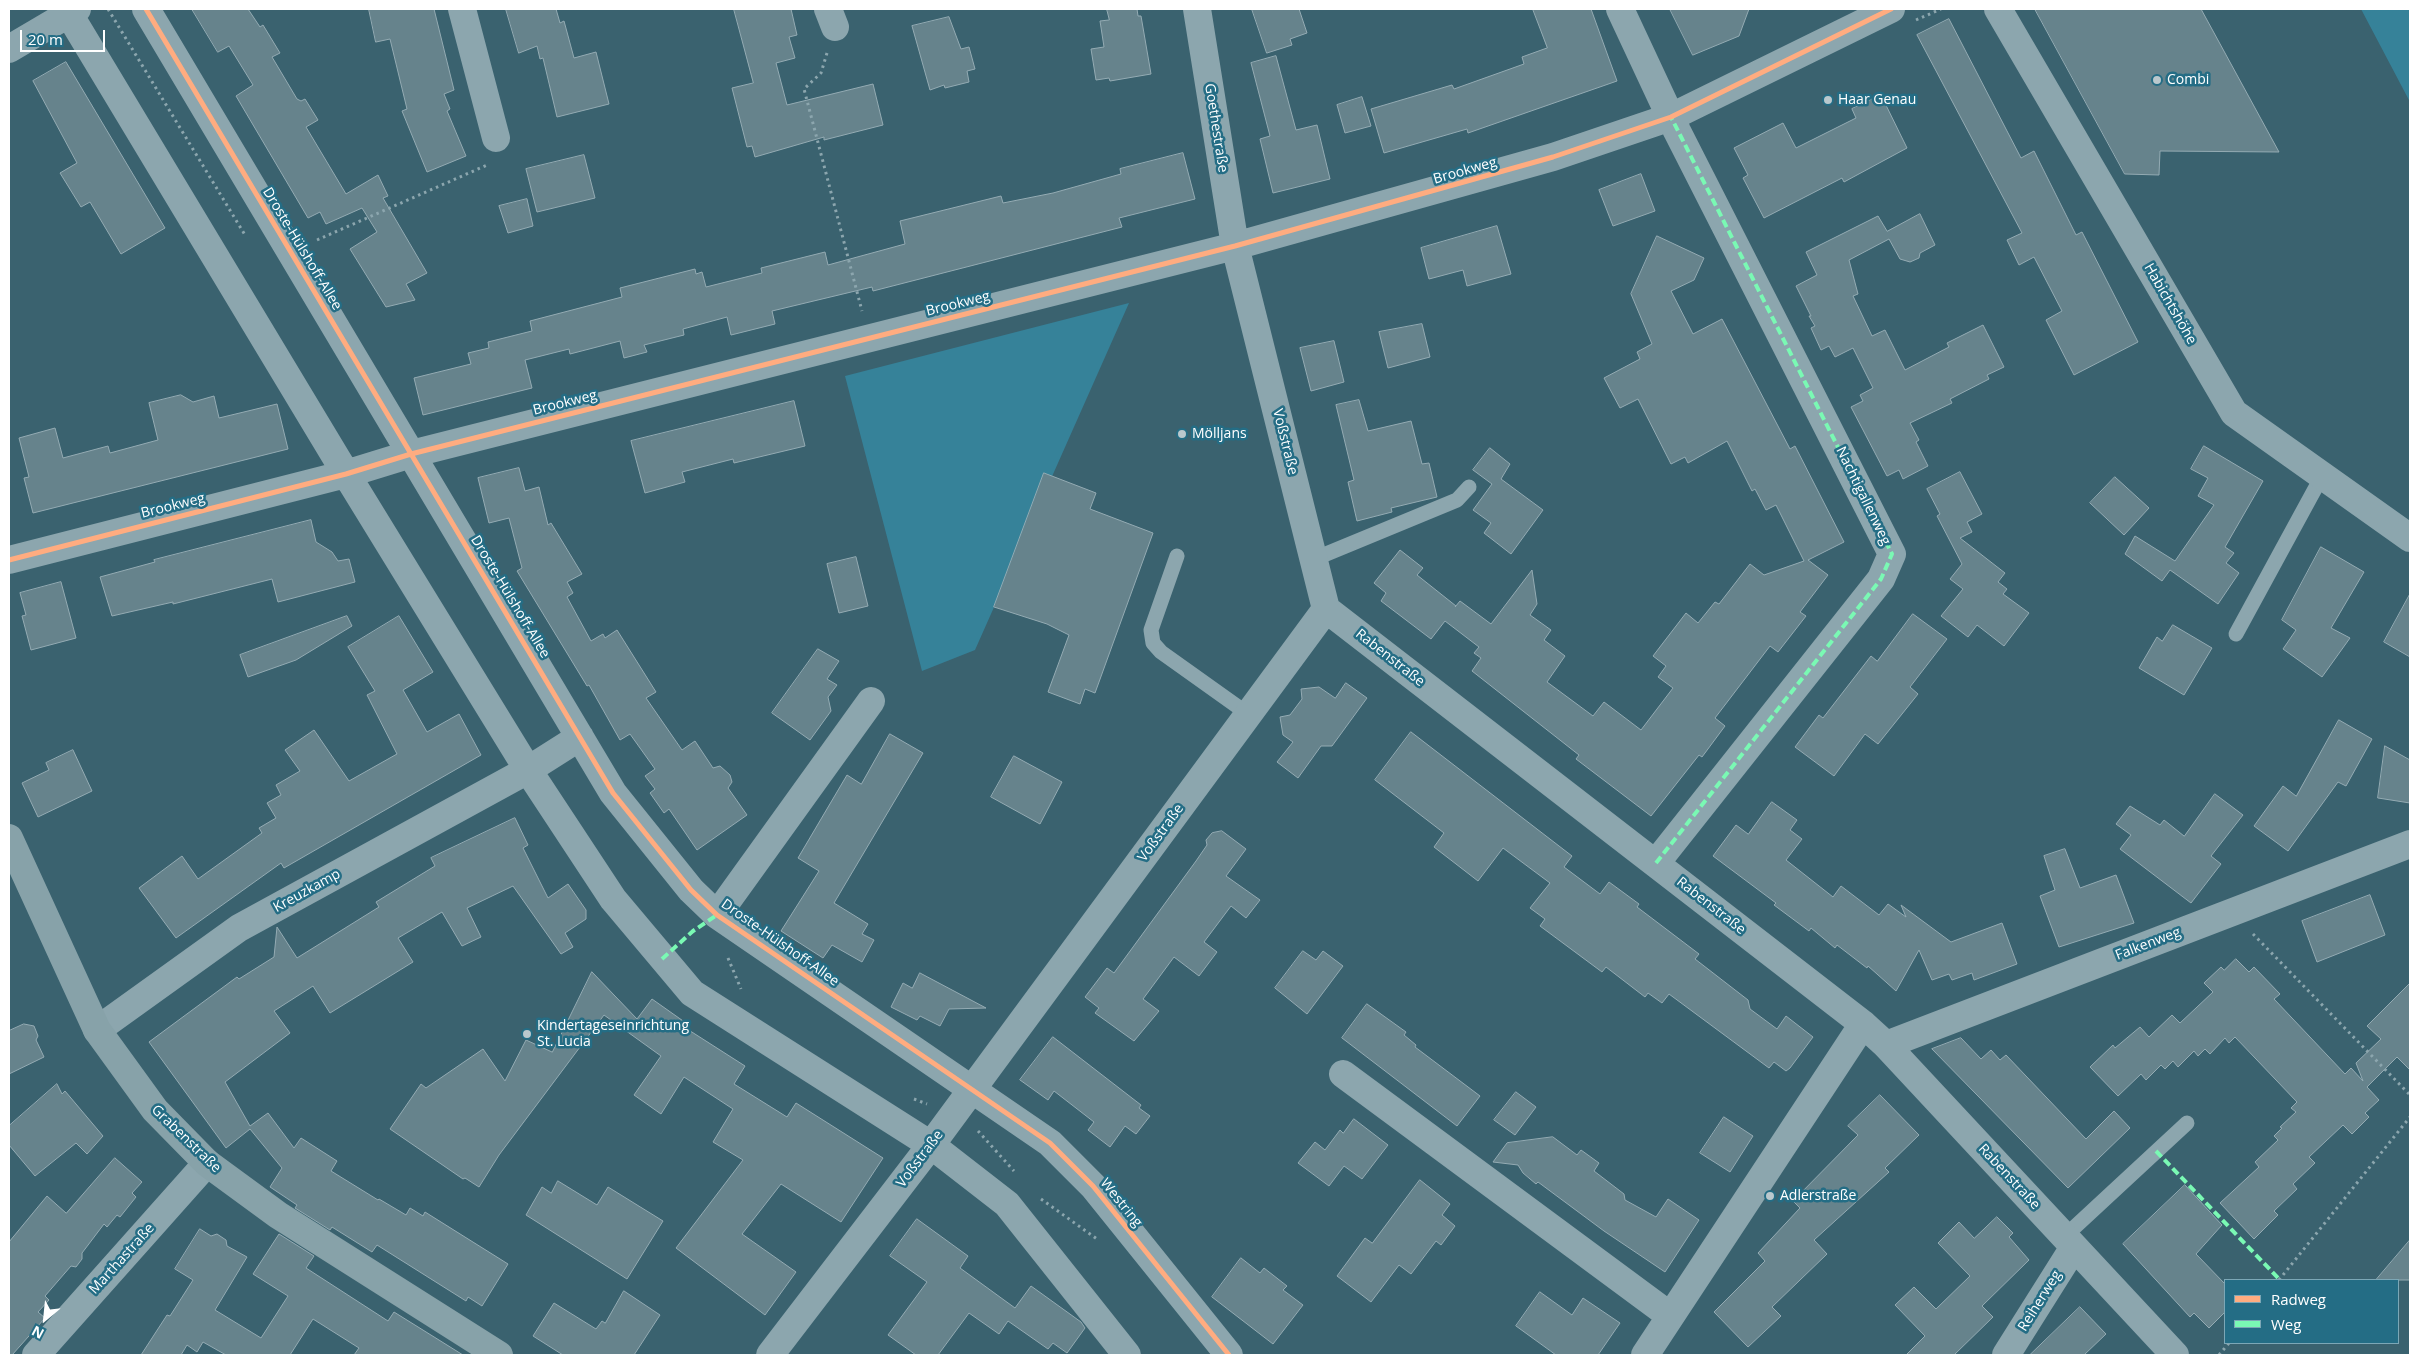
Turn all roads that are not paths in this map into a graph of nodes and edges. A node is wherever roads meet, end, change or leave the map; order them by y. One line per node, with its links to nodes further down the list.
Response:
1 (146, 9): 12 (street, Droste-Hülshoff-Allee)
2 (462, 9): 10 (street)
3 (1197, 9): 11 (street, Goethestraße)
4 (1620, 9): 9 (street)
5 (1891, 9): 9 (street, Brookweg)
6 (1998, 9): 14 (street, Habichtshöhe)
7 (71, 10): 8 (street); 13 (street)
8 (9, 49)
9 (1671, 117): 11 (street, Brookweg); 28 (street, Nachtigallenweg)
10 (496, 138)
11 (1235, 246): 12 (street, Brookweg); 18 (street, Voßstraße)
12 (410, 454): 13 (street, Brookweg); 24 (street, Droste-Hülshoff-Allee)
13 (346, 474): 19 (street, Brookweg); 25 (street)
14 (2322, 476): 16 (street, Habichtshöhe); 21 (lane)
15 (1469, 487): 18 (lane)
16 (2410, 538)
17 (1177, 556): 23 (lane)
18 (1314, 559): 20 (street, Voßstraße)
19 (9, 560)
20 (1326, 608): 23 (street, Voßstraße); 28 (street, Rabenstraße)
21 (2236, 634)
22 (871, 701): 30 (street, Droste-Hülshoff-Allee)
23 (1248, 714): 35 (street, Voßstraße)
24 (580, 737): 25 (street); 30 (street, Droste-Hülshoff-Allee)
25 (528, 770): 32 (street, Kreuzkamp); 37 (street)
26 (9, 838): 29 (street, Grabenstraße)
27 (2410, 844): 33 (street, Falkenweg)
28 (1656, 863): 31 (street, Rabenstraße)
29 (16, 872): 32 (street, Grabenstraße)
30 (717, 915): 35 (street, Droste-Hülshoff-Allee)
31 (1863, 1024): 33 (street, Rabenstraße); 40 (street)
32 (97, 1030): 38 (street, Grabenstraße)
33 (1886, 1045): 39 (street, Rabenstraße)
34 (1343, 1074): 40 (street)
35 (973, 1088): 37 (street, Voßstraße); 45 (street, Westring)
36 (2187, 1123): 39 (lane)
37 (931, 1145): 43 (street, Voßstraße); 44 (street)
38 (207, 1164): 41 (street, Marthastraße); 42 (street, Grabenstraße)
39 (2069, 1242): 47 (street, Reiherweg); 48 (street, Rabenstraße)
40 (1669, 1315): 46 (street)
41 (36, 1355)
42 (499, 1355)
43 (770, 1355)
44 (1127, 1355)
45 (1229, 1355)
46 (1645, 1355)
47 (2006, 1355)
48 (2175, 1355)

